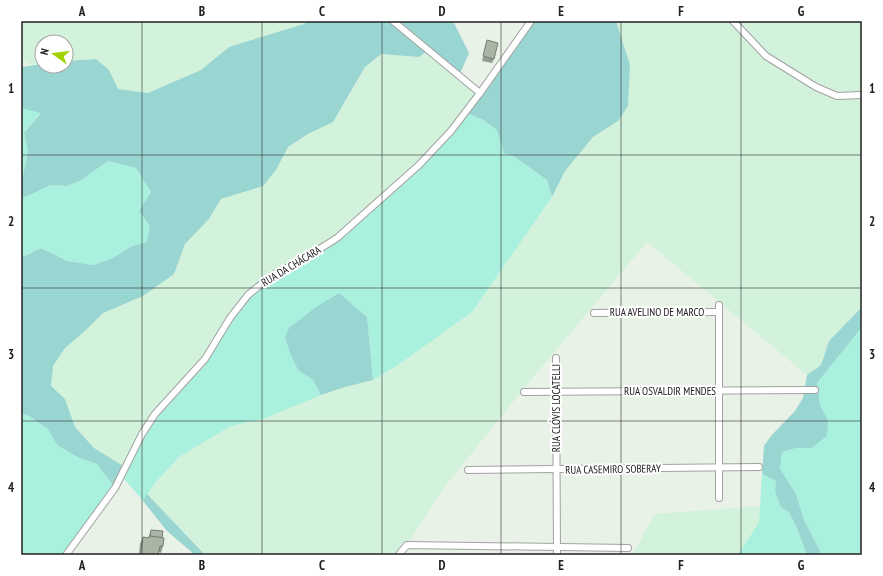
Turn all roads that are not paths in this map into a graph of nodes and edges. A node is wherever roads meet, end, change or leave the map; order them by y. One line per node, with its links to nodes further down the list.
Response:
1 (393, 21): 4 (street)
2 (531, 21): 4 (street, RUA DA CHÁCARA)
3 (732, 21): 5 (street)
4 (480, 93): 19 (street, RUA DA CHÁCARA)
5 (862, 95)
6 (594, 313): 9 (street, RUA AVELINO DE MARCO)
7 (556, 358): 11 (street, RUA CLÓVIS LOCATELLI)
8 (815, 390): 9 (street, RUA OSVALDIR MENDES)
9 (719, 391): 11 (street, RUA OSVALDIR MENDES); 12 (street)
10 (524, 392): 11 (street, RUA OSVALDIR MENDES)
11 (556, 392): 14 (street, RUA CLÓVIS LOCATELLI)
12 (719, 467): 13 (street, RUA CASEMIRO SOBERAY); 14 (street, RUA CASEMIRO SOBERAY); 16 (street)
13 (759, 467)
14 (556, 469): 15 (street, RUA CASEMIRO SOBERAY); 17 (street, RUA CLÓVIS LOCATELLI)
15 (468, 470)
16 (719, 498)
17 (556, 547): 18 (street); 20 (street); 21 (street, RUA CLÓVIS LOCATELLI)
18 (628, 548)
19 (66, 555)
20 (399, 555)
21 (556, 555)

